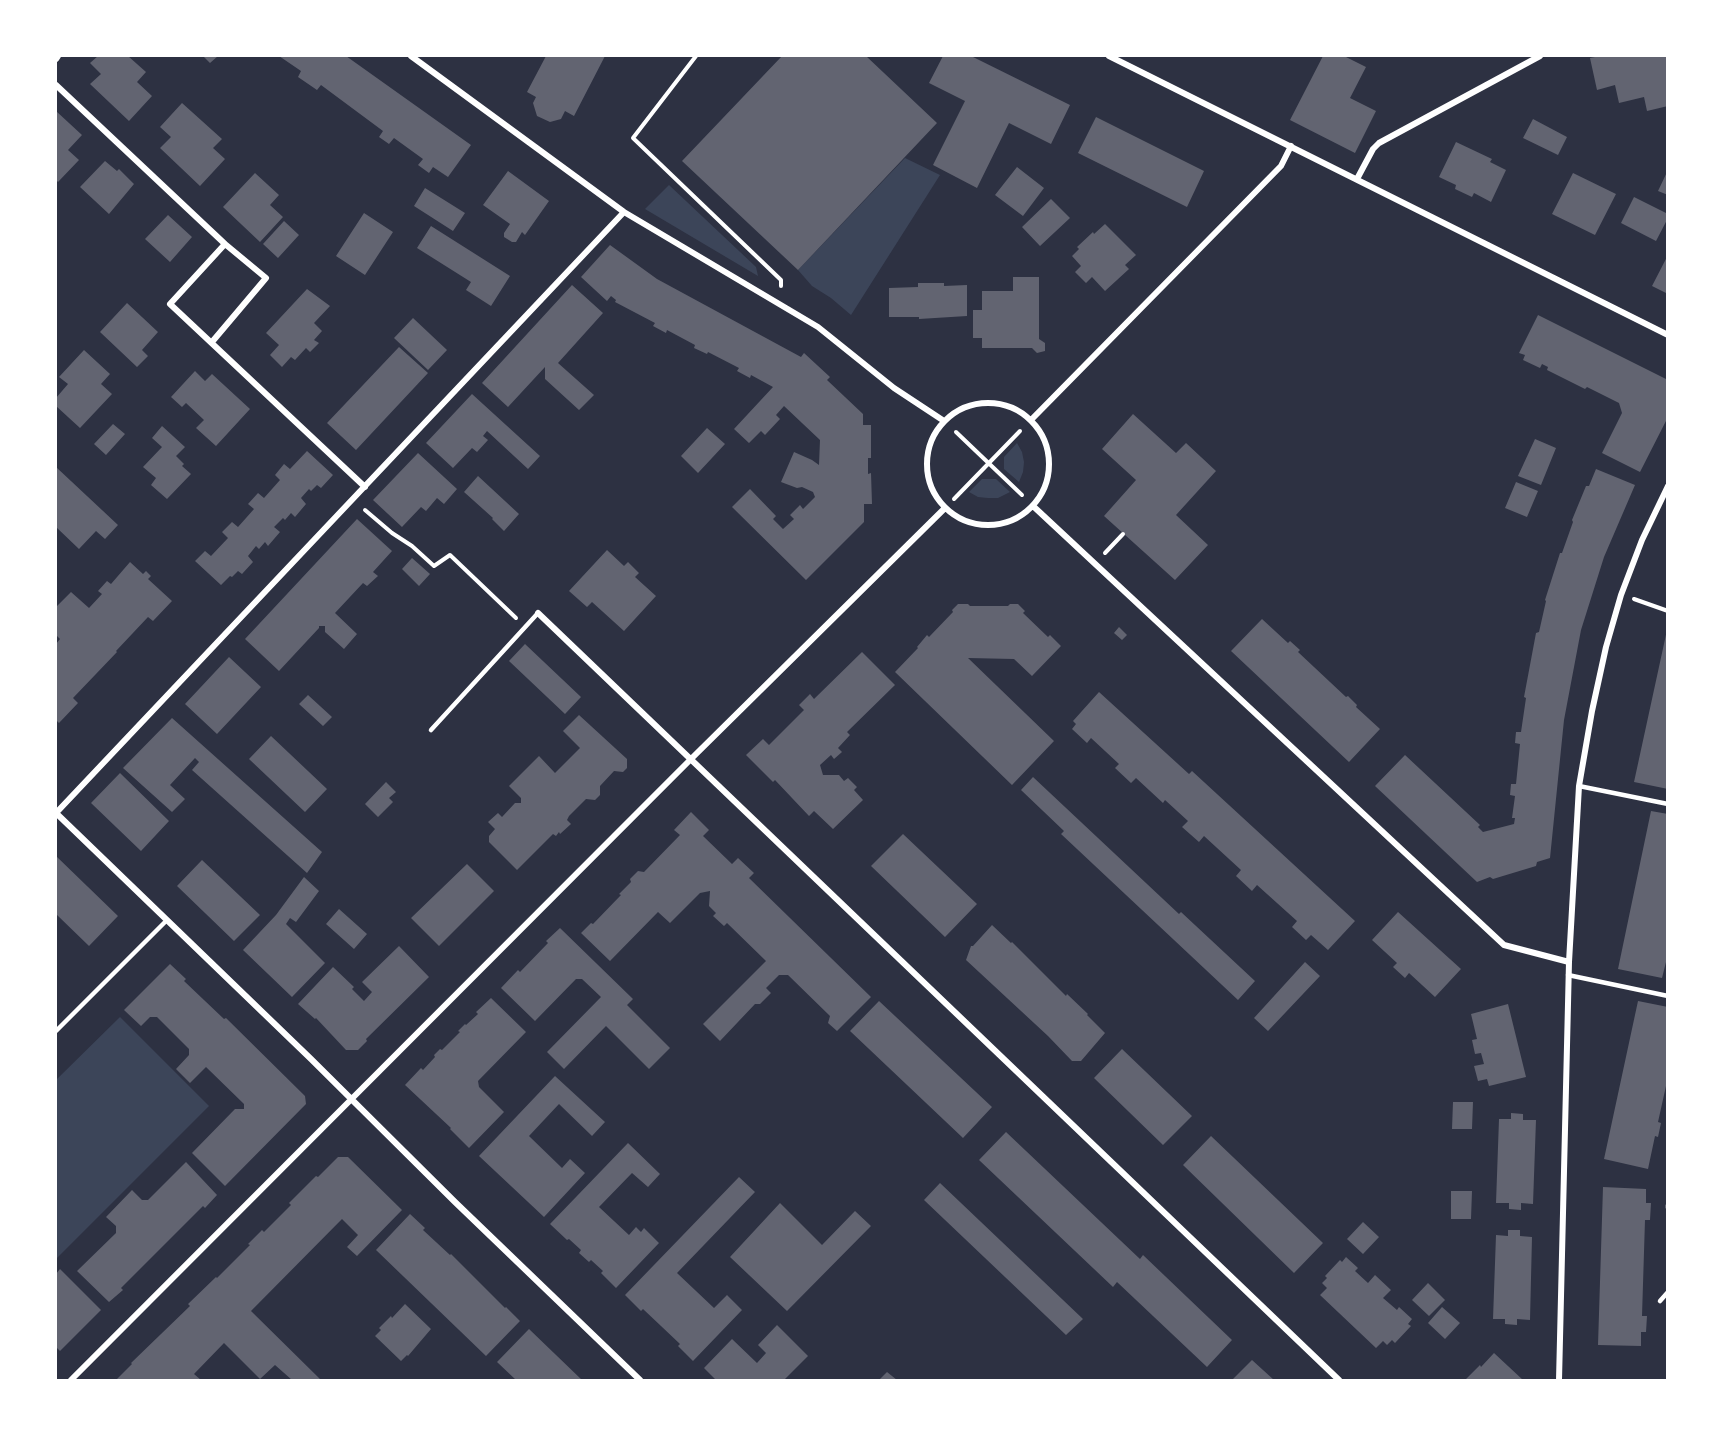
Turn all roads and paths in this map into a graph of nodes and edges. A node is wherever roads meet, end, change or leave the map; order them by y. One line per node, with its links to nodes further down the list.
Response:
1 (411, 56): 8 (street)
2 (696, 56): 10 (path)
3 (1108, 56): 6 (street)
4 (1539, 56): 7 (street)
5 (56, 85): 9 (street)
6 (1291, 146): 7 (street); 13 (street)
7 (1357, 179): 11 (street)
8 (624, 212): 10 (street); 19 (street)
9 (225, 244): 12 (street); 12 (street)
10 (781, 306): 14 (street)
11 (1668, 335)
12 (212, 342): 19 (street)
13 (1031, 420): 14 (street); 22 (street)
14 (944, 421): 23 (street)
15 (1012, 439): 17 (path)
16 (965, 441): 17 (path)
17 (988, 463): 20 (path); 21 (path)
18 (1668, 486): 27 (street)
19 (365, 487): 35 (street)
20 (1013, 487)
21 (965, 488)
22 (1034, 506): 23 (street); 26 (street)
23 (945, 508): 32 (street)
24 (375, 518): 30 (path)
25 (1123, 534): 26 (path)
26 (1095, 564): 37 (street)
27 (1621, 594): 28 (path); 33 (street)
28 (1668, 611)
29 (538, 613): 30 (lane); 32 (street)
30 (526, 627): 31 (lane)
31 (431, 730)
32 (691, 759): 41 (street); 46 (street)
33 (1579, 786): 34 (lane); 37 (street)
34 (1668, 804)
35 (56, 813): 36 (street)
36 (167, 920): 40 (lane); 41 (street)
37 (1569, 962): 38 (street)
38 (1568, 975): 39 (lane); 47 (street)
39 (1668, 996)
40 (56, 1031)
41 (352, 1099): 44 (street); 45 (street)
42 (1668, 1292): 43 (lane)
43 (1660, 1301)
44 (71, 1380)
45 (637, 1380)
46 (1339, 1380)
47 (1558, 1380)

